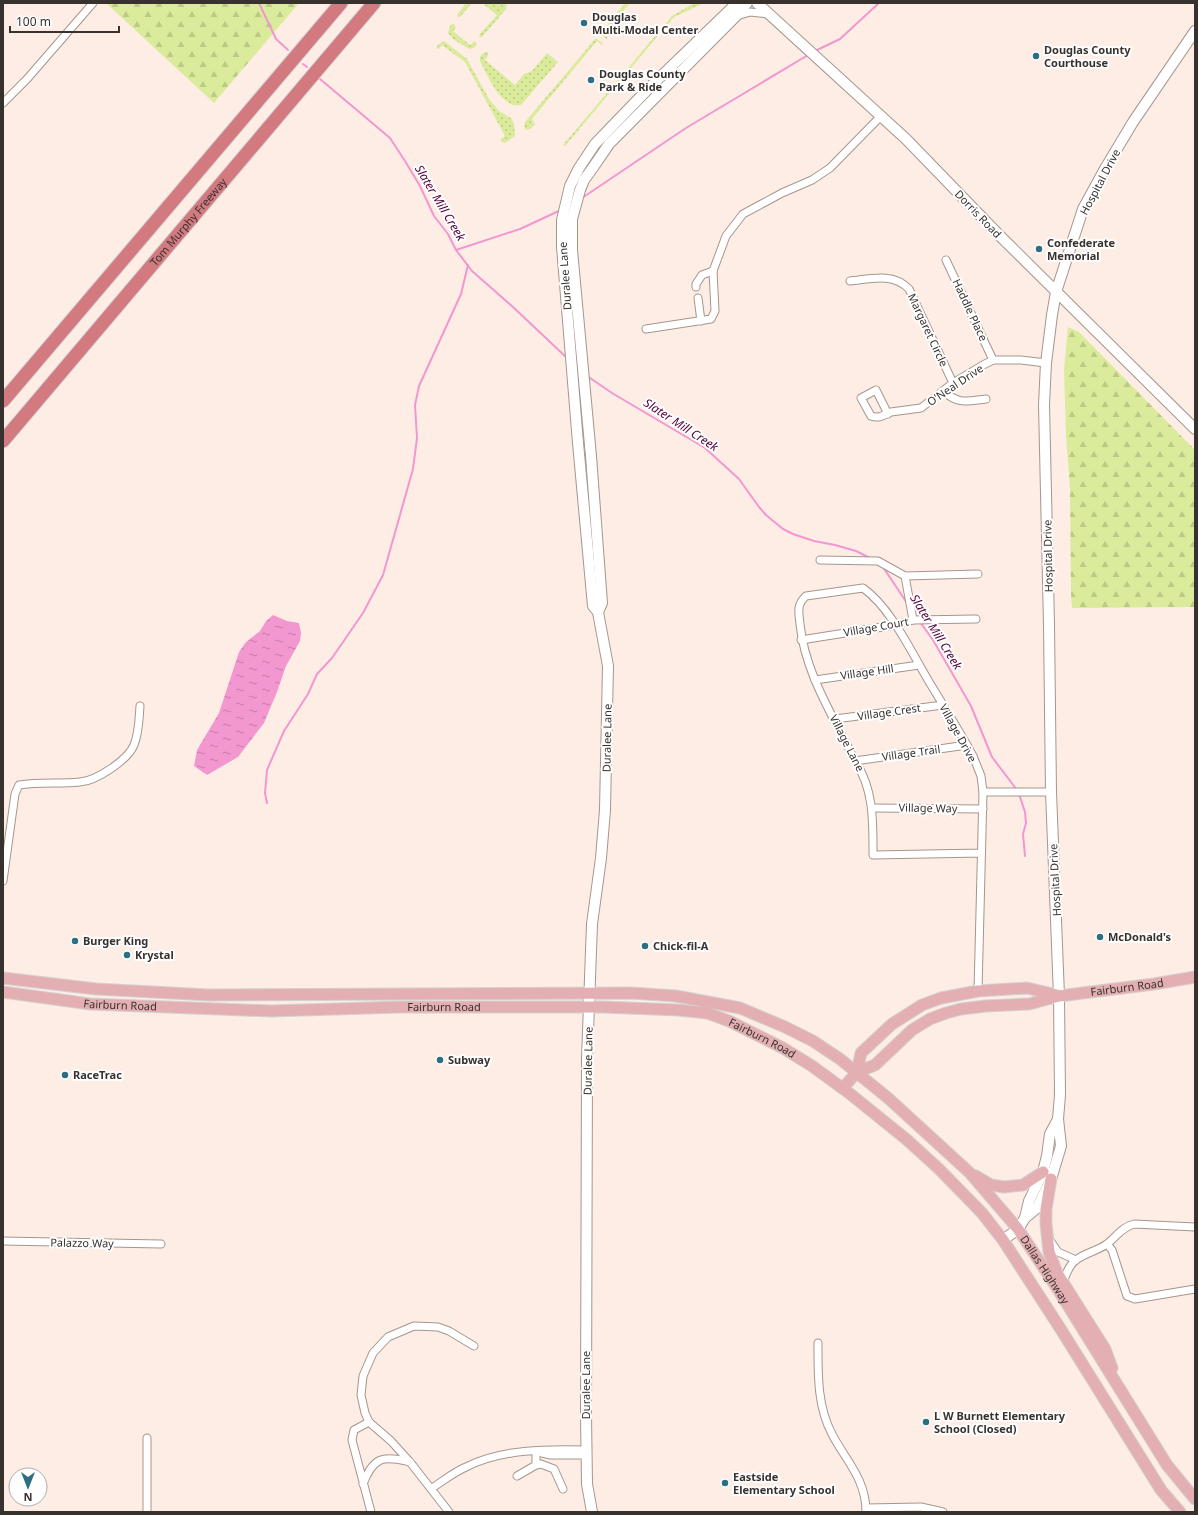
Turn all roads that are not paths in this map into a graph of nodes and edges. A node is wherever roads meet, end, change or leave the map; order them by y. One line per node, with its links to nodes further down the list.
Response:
1 (93, 3): 10 (street)
2 (341, 3): 25 (highway)
3 (374, 3): 28 (highway, Tom Murphy Freeway)
4 (737, 3): 33 (street, Duralee Lane)
5 (747, 3): 8 (street, Duralee Lane)
6 (757, 3): 7 (street, Dorris Road)
7 (769, 14): 8 (street); 11 (street, Dorris Road)
8 (736, 17): 33 (street, Duralee Lane)
9 (1195, 31): 16 (street, Hospital Drive)
10 (3, 103)
11 (881, 116): 13 (street); 16 (street, Dorris Road)
12 (946, 260): 20 (street, Haddle Place)
13 (713, 271): 15 (street); 18 (street)
14 (850, 281): 22 (street, Margaret Circle)
15 (696, 287)
16 (1056, 292): 21 (street, Hospital Drive); 27 (street, Dorris Road)
17 (698, 298): 18 (street)
18 (701, 321): 19 (street)
19 (646, 329)
20 (993, 360): 21 (street, O'Neal Drive); 22 (street, O'Neal Drive)
21 (1046, 363): 46 (street, Hospital Drive)
22 (953, 383): 23 (street, O'Neal Drive)
23 (943, 391): 24 (street); 26 (street, O'Neal Drive)
24 (986, 399)
25 (3, 401)
26 (888, 414)
27 (1195, 429)
28 (3, 441)
29 (820, 560): 31 (street)
30 (978, 574): 31 (street)
31 (905, 576): 35 (street)
32 (800, 601): 36 (street, Village Drive); 37 (street, Village Lane)
33 (598, 612): 55 (street, Duralee Lane)
34 (976, 619): 35 (street, Village Court)
35 (912, 620): 36 (street, Village Court)
36 (895, 625): 37 (street, Village Court); 38 (street, Village Drive)
37 (801, 640): 39 (street, Village Lane)
38 (919, 665): 39 (street, Village Hill); 40 (street, Village Drive)
39 (815, 680): 42 (street, Village Lane)
40 (943, 705): 42 (street, Village Crest); 43 (street, Village Drive)
41 (140, 706): 50 (street)
42 (835, 719): 44 (street, Village Lane)
43 (967, 745): 44 (street, Village Trail); 45 (street, Village Drive)
44 (855, 761): 47 (street, Village Lane)
45 (983, 792): 46 (street); 48 (street, Village Drive)
46 (1051, 792): 56 (street, Hospital Drive)
47 (872, 808): 48 (street, Village Way); 49 (street, Village Lane)
48 (983, 809): 49 (street, Village Drive)
49 (981, 853): 53 (street, Village Drive)
50 (3, 881)
51 (1195, 977): 56 (main road, Fairburn Road)
52 (3, 978): 55 (main road, Fairburn Road)
53 (978, 991): 56 (main road, Fairburn Road); 58 (main road, Fairburn Road)
54 (3, 992): 57 (main road, Fairburn Road)
55 (589, 993): 57 (street, Duralee Lane); 58 (main road, Fairburn Road)
56 (1059, 996): 58 (main road, Fairburn Road); 61 (street, Hospital Drive)
57 (589, 1007): 59 (main road, Fairburn Road); 78 (street, Duralee Lane)
58 (857, 1072): 59 (main road, Fairburn Road); 60 (main road, Dallas Highway)
59 (843, 1088): 65 (main road, Dallas Highway)
60 (970, 1173): 61 (main road); 63 (main road, Dallas Highway)
61 (1047, 1175): 63 (street, Hospital Drive); 64 (main road)
62 (1195, 1227): 68 (street)
63 (1018, 1229): 65 (street, Hospital Drive); 74 (main road, Dallas Highway)
64 (1047, 1237): 69 (street); 70 (main road)
65 (1003, 1240): 92 (main road, Dallas Highway)
66 (3, 1241): 67 (street, Palazzo Way)
67 (161, 1244)
68 (1107, 1244): 69 (street); 71 (street)
69 (1076, 1260): 70 (street)
70 (1063, 1282): 74 (main road)
71 (1195, 1289)
72 (818, 1343): 86 (street)
73 (474, 1346): 75 (street)
74 (1121, 1391): 85 (main road, Dallas Highway)
75 (369, 1422): 79 (street); 82 (street)
76 (147, 1438): 88 (street)
77 (536, 1452): 78 (street); 80 (street); 83 (street)
78 (586, 1453): 91 (street, Duralee Lane)
79 (410, 1462): 82 (street); 83 (street)
80 (536, 1465): 81 (street); 84 (street)
81 (517, 1476)
82 (363, 1485): 89 (street)
83 (432, 1488): 90 (street)
84 (563, 1489)
85 (1195, 1499)
86 (866, 1510): 87 (street)
87 (939, 1511)
88 (147, 1512)
89 (371, 1512)
90 (449, 1512)
91 (592, 1512)
92 (1180, 1512)

